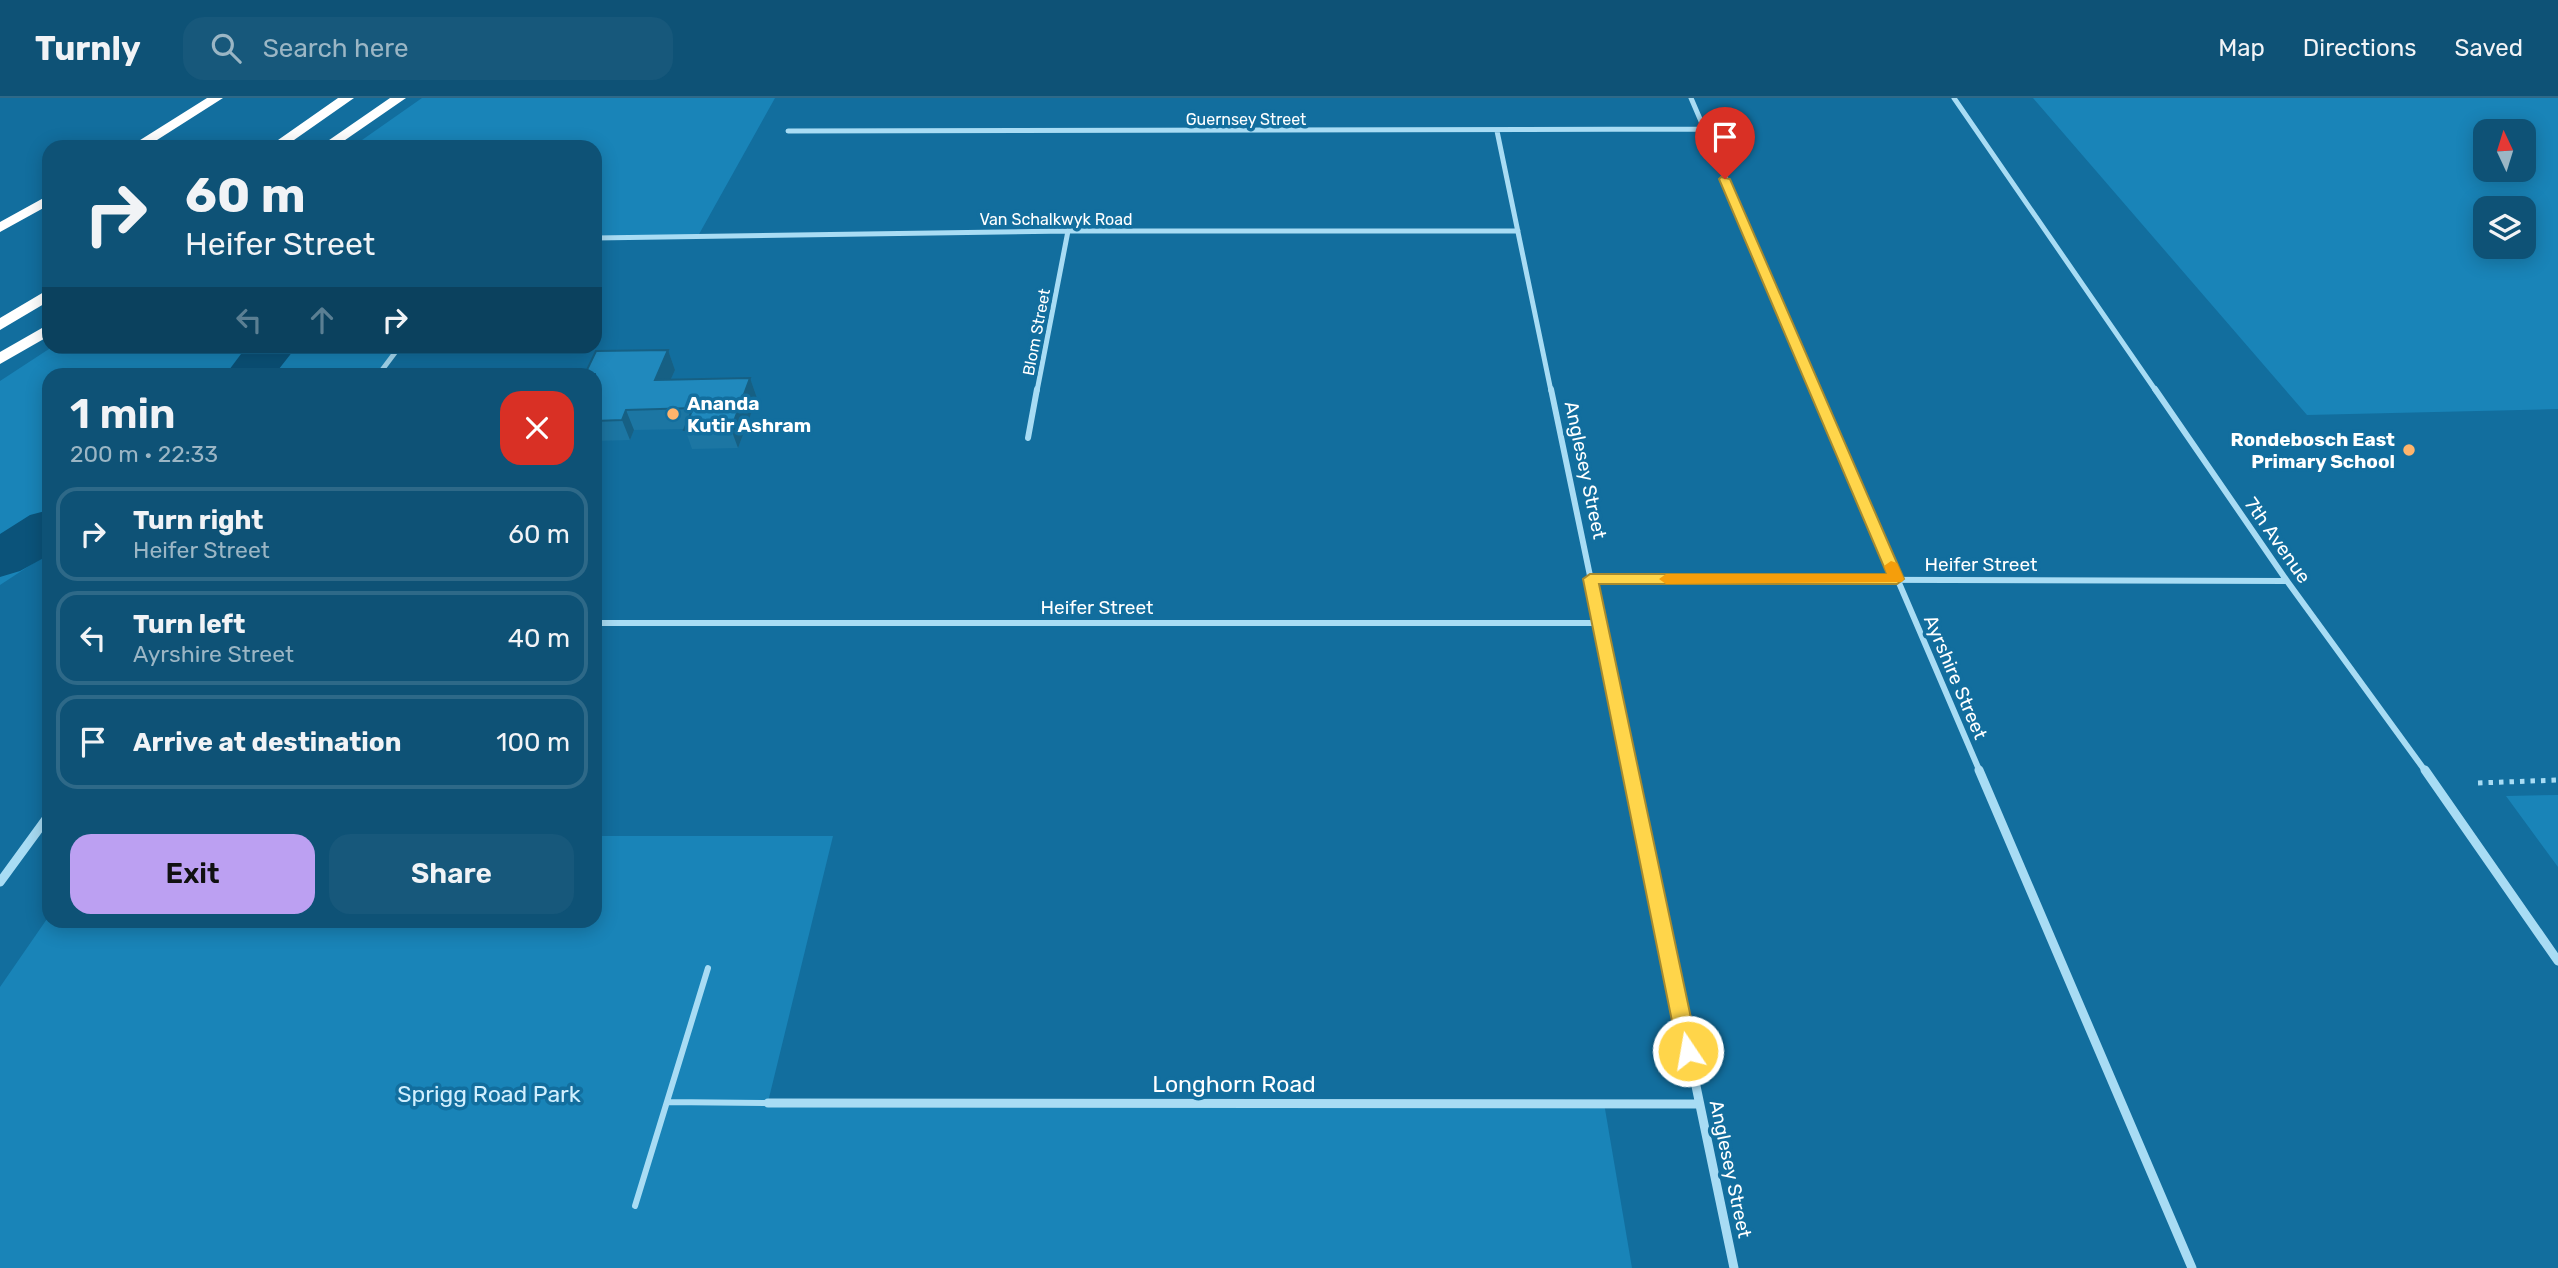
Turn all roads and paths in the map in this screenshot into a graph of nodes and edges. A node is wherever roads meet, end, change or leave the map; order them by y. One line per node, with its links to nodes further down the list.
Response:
1 (190, 98): 10 (highway)
2 (216, 98): 11 (highway)
3 (346, 98): 12 (highway)
4 (399, 98): 13 (highway)
5 (1691, 98): 7 (street, Ayrshire Street)
6 (1954, 98): 26 (street, 7th Avenue)
7 (1703, 130): 9 (street, Guernsey Street); 25 (street, Ayrshire Street)
8 (788, 131): 9 (street, Guernsey Street)
9 (1497, 131): 17 (street, Anglesey Street)
10 (144, 140)
11 (148, 140)
12 (285, 140)
13 (336, 140)
14 (42, 203): 15 (highway)
15 (0, 229)
16 (1068, 231): 17 (street, Van Schalkwyk Road); 18 (street, Van Schalkwyk Road); 23 (street, Blom Street)
17 (1518, 232): 24 (street, Anglesey Street)
18 (602, 238)
19 (42, 298): 20 (highway)
20 (0, 325)
21 (42, 333): 22 (highway)
22 (0, 359)
23 (1027, 438)
24 (1590, 579): 25 (street, Heifer Street); 28 (street, Anglesey Street)
25 (1897, 579): 26 (street, Heifer Street); 40 (street, Ayrshire Street)
26 (2287, 581): 30 (street, 7th Avenue)
27 (602, 623): 28 (street, Heifer Street)
28 (1599, 623): 37 (street, Anglesey Street)
29 (2558, 780): 30 (path)
30 (2435, 784): 33 (street, 7th Avenue)
31 (42, 825): 32 (street)
32 (0, 882)
33 (2558, 961)
34 (708, 968): 35 (lane)
35 (667, 1102): 36 (lane); 38 (lane)
36 (768, 1103): 37 (street, Longhorn Road)
37 (1699, 1104): 39 (street, Anglesey Street)
38 (635, 1206)
39 (1734, 1268)
40 (2192, 1268)

